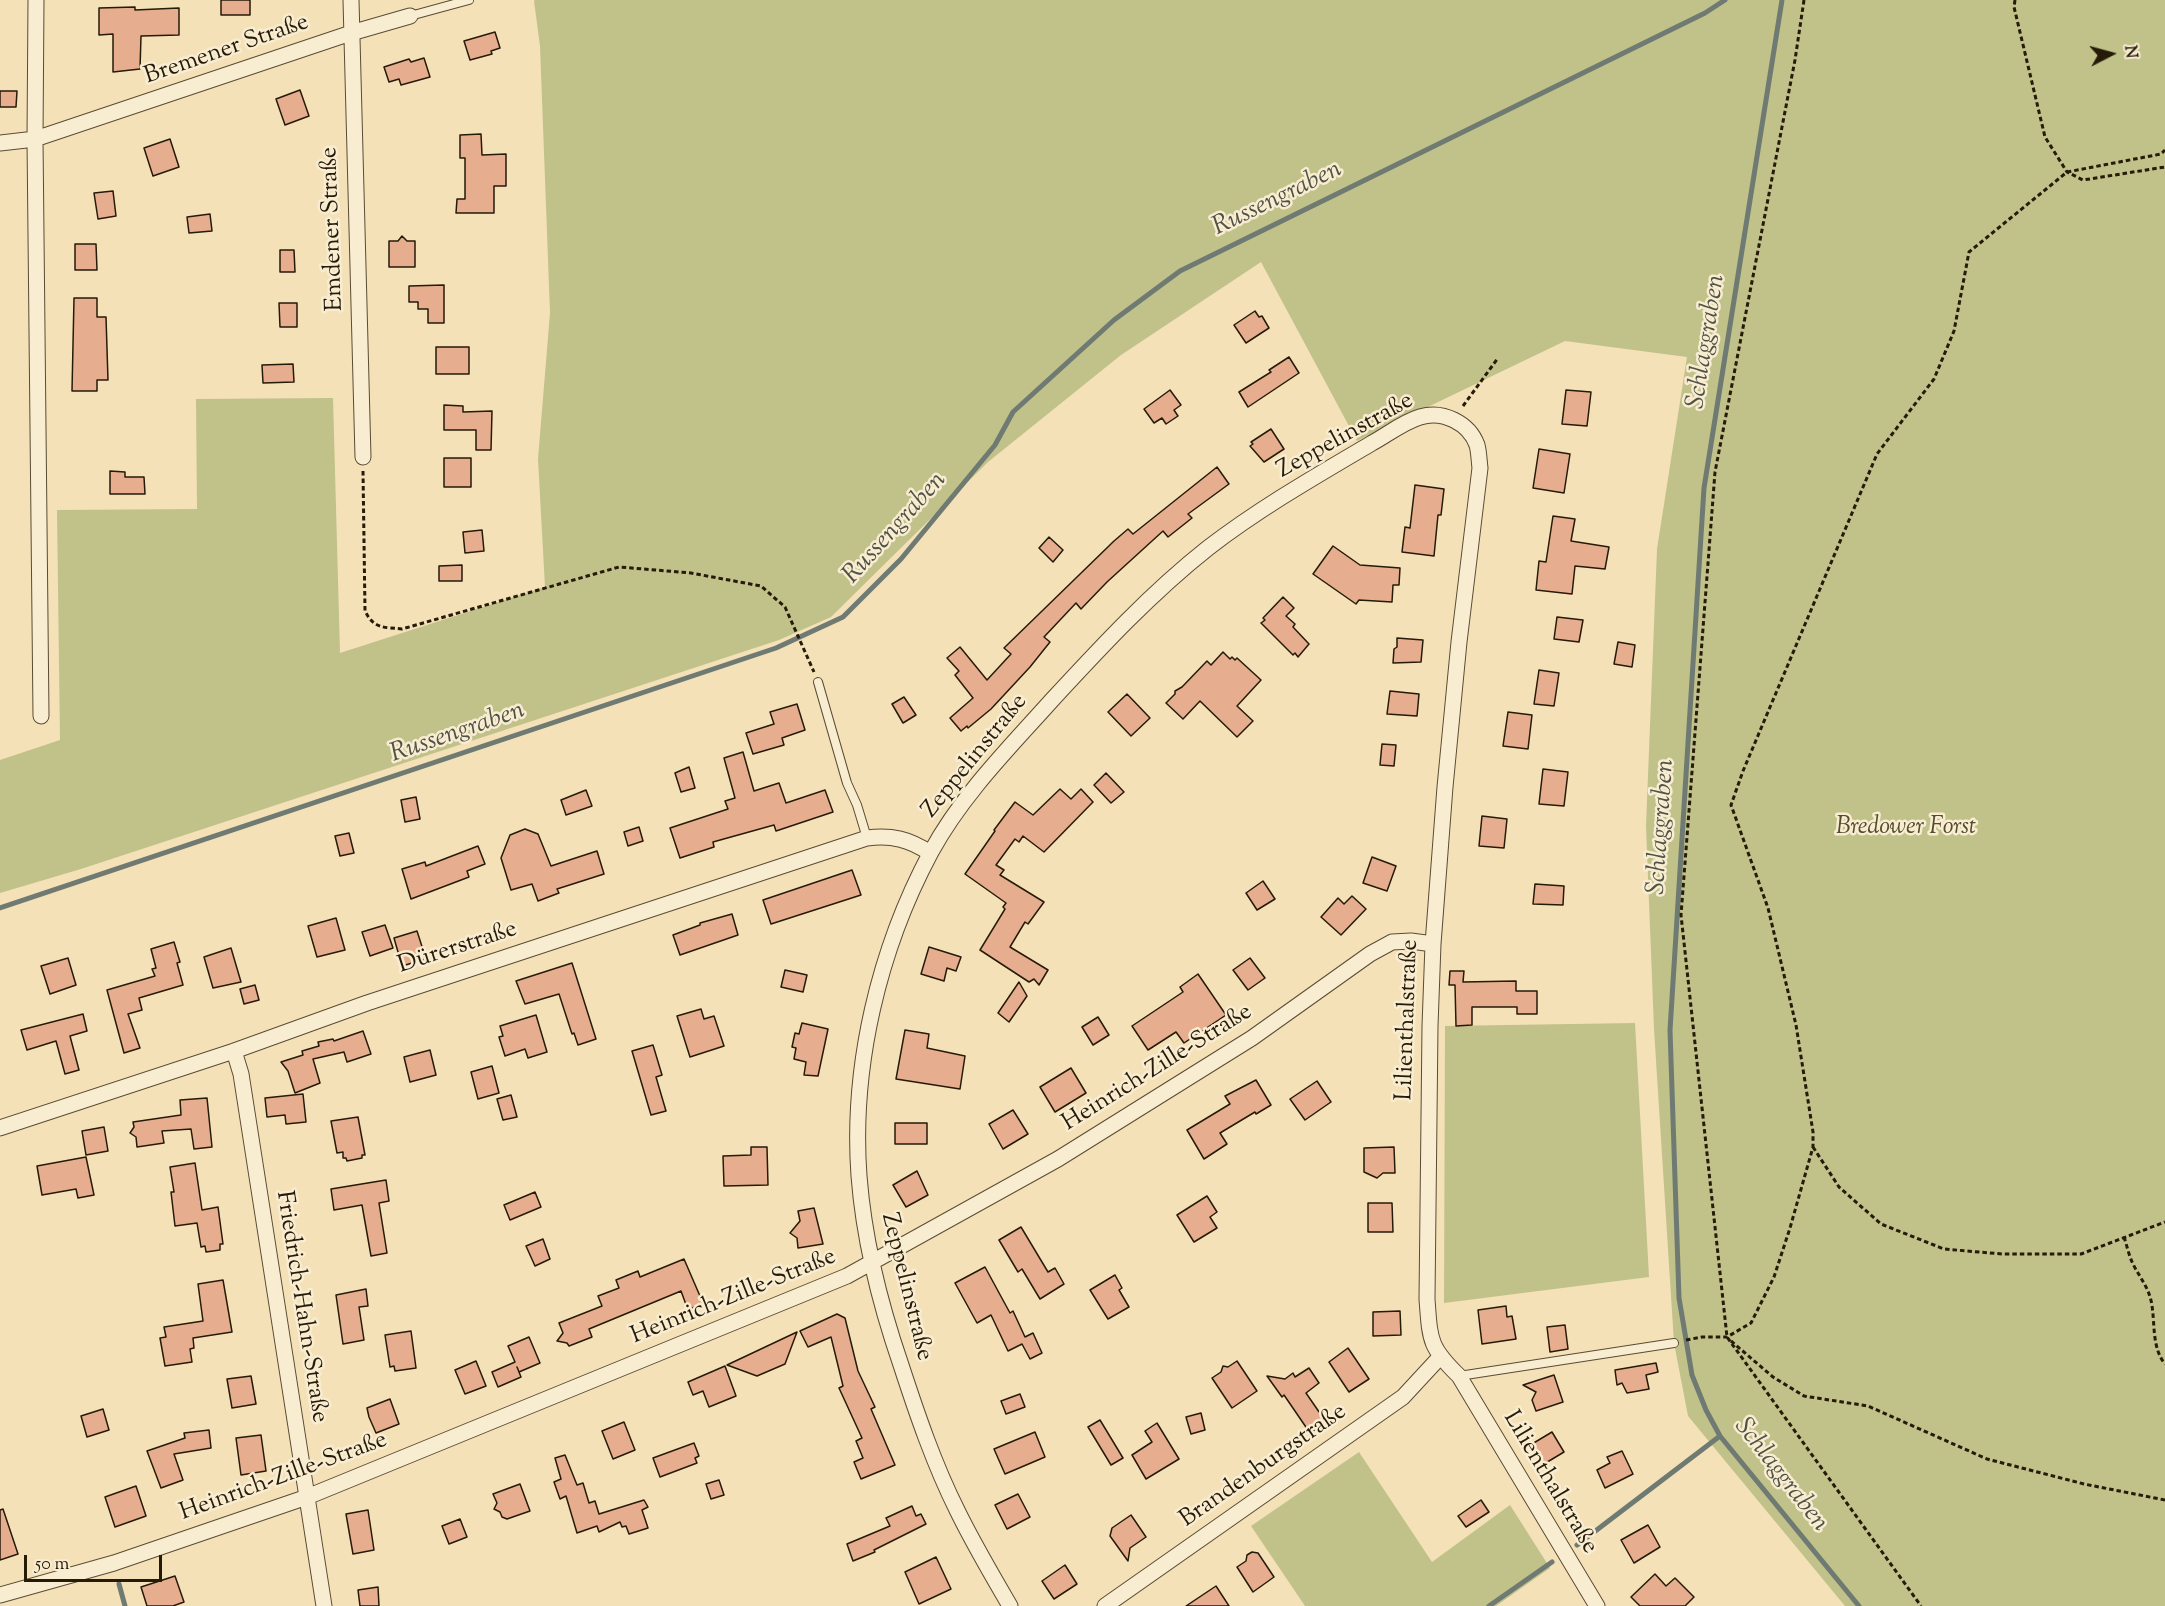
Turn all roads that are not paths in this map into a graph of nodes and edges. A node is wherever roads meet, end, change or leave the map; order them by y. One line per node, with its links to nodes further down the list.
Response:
1 (36, 0): 6 (street)
2 (351, 0): 5 (street, Emdener Straße)
3 (469, 0): 4 (lane, Bremener Straße)
4 (410, 16): 5 (street, Bremener Straße)
5 (351, 33): 6 (street, Bremener Straße); 9 (street, Emdener Straße)
6 (35, 139): 7 (street, Bremener Straße); 11 (street)
7 (0, 143)
8 (1434, 415): 13 (street, Zeppelinstraße); 14 (street, Lilienthalstraße)
9 (363, 457)
10 (818, 682): 12 (lane)
11 (41, 716)
12 (867, 837): 13 (street, Dürerstraße); 15 (street, Dürerstraße)
13 (930, 853): 17 (street, Zeppelinstraße)
14 (1433, 944): 17 (street, Heinrich-Zille-Straße); 19 (street, Lilienthalstraße)
15 (234, 1051): 16 (street, Dürerstraße); 21 (street, Friedrich-Hahn-Straße)
16 (0, 1128)
17 (872, 1263): 21 (street, Heinrich-Zille-Straße); 24 (street, Zeppelinstraße)
18 (1674, 1343): 20 (lane)
19 (1440, 1357): 20 (street, Lilienthalstraße); 25 (street, Brandenburgstraße)
20 (1459, 1376): 26 (street, Lilienthalstraße)
21 (307, 1497): 22 (street, Heinrich-Zille-Straße); 23 (street, Friedrich-Hahn-Straße)
22 (0, 1595)
23 (324, 1606)
24 (1010, 1606)
25 (1105, 1606)
26 (1597, 1606)

